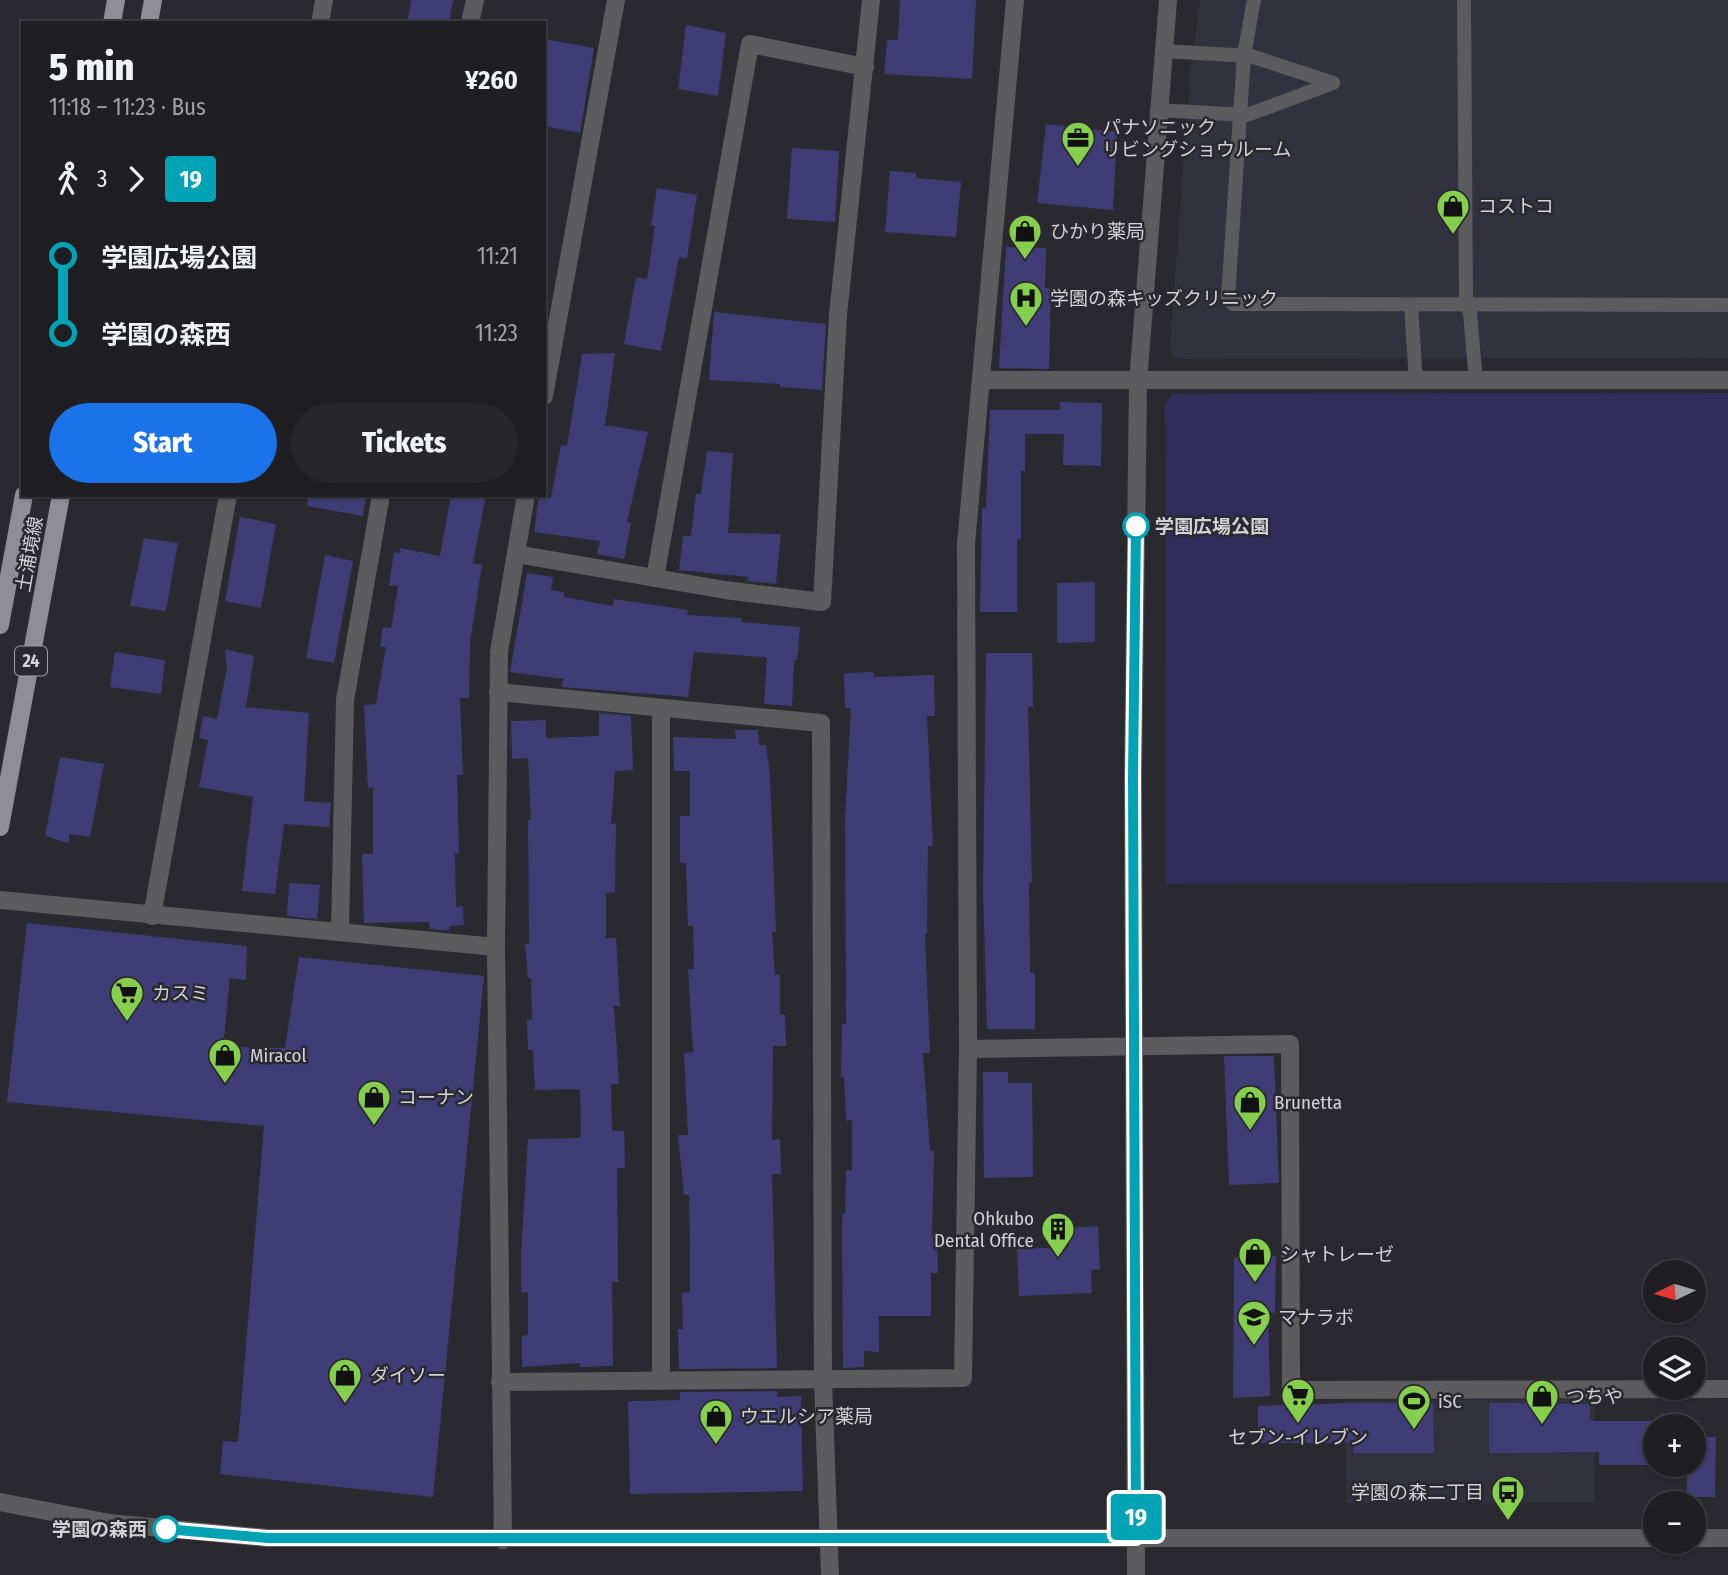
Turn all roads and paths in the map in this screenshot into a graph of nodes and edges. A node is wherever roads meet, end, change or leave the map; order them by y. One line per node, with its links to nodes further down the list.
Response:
1 (116, 0): 11 (main road)
2 (153, 0): 12 (main road)
3 (324, 0): 13 (street)
4 (475, 0): 14 (street)
5 (616, 0): 28 (street)
6 (871, 0): 17 (street)
7 (1015, 0): 23 (street)
8 (1168, 0): 15 (street)
9 (1254, 0): 16 (lane)
10 (1464, 0): 20 (lane)
11 (112, 21)
12 (149, 21)
13 (320, 21)
14 (470, 21)
15 (1162, 51): 16 (lane); 18 (street)
16 (1244, 55): 19 (lane); 19 (lane)
17 (865, 67): 35 (street); 35 (street)
18 (1157, 110): 19 (lane); 25 (street)
19 (1239, 116): 21 (lane)
20 (1466, 303): 21 (lane); 22 (lane); 27 (lane)
21 (1411, 305): 26 (lane)
22 (1728, 305)
23 (981, 380): 25 (street); 45 (street)
24 (1728, 380): 27 (street)
25 (1138, 382): 26 (street); 44 (street)
26 (1416, 382): 27 (street)
27 (1476, 382)
28 (546, 386)
29 (24, 497): 36 (main road, 土浦境線 / 24)
30 (61, 497): 39 (main road, 土浦境線 / 24)
31 (228, 497): 41 (street)
32 (381, 497): 42 (street)
33 (526, 497): 34 (street)
34 (516, 554): 35 (street); 37 (street)
35 (655, 578)
36 (0, 625)
37 (498, 692): 38 (street); 43 (street)
38 (661, 708): 46 (street); 47 (street)
39 (0, 827)
40 (0, 900): 41 (street)
41 (152, 916): 42 (street)
42 (340, 931): 43 (street)
43 (496, 947): 48 (street)
44 (1136, 1048): 45 (street); 49 (street); 51 (street)
45 (968, 1049): 46 (street)
46 (823, 1380): 47 (street); 56 (street)
47 (661, 1381): 48 (street)
48 (500, 1382): 55 (street)
49 (1728, 1389)
50 (0, 1502): 55 (street)
51 (1136, 1538): 52 (street); 56 (street); 58 (street)
52 (1643, 1538)
53 (1706, 1538): 54 (street)
54 (1728, 1538)
55 (503, 1539): 56 (street)
56 (829, 1539): 57 (street)
57 (830, 1575)
58 (1136, 1575)

